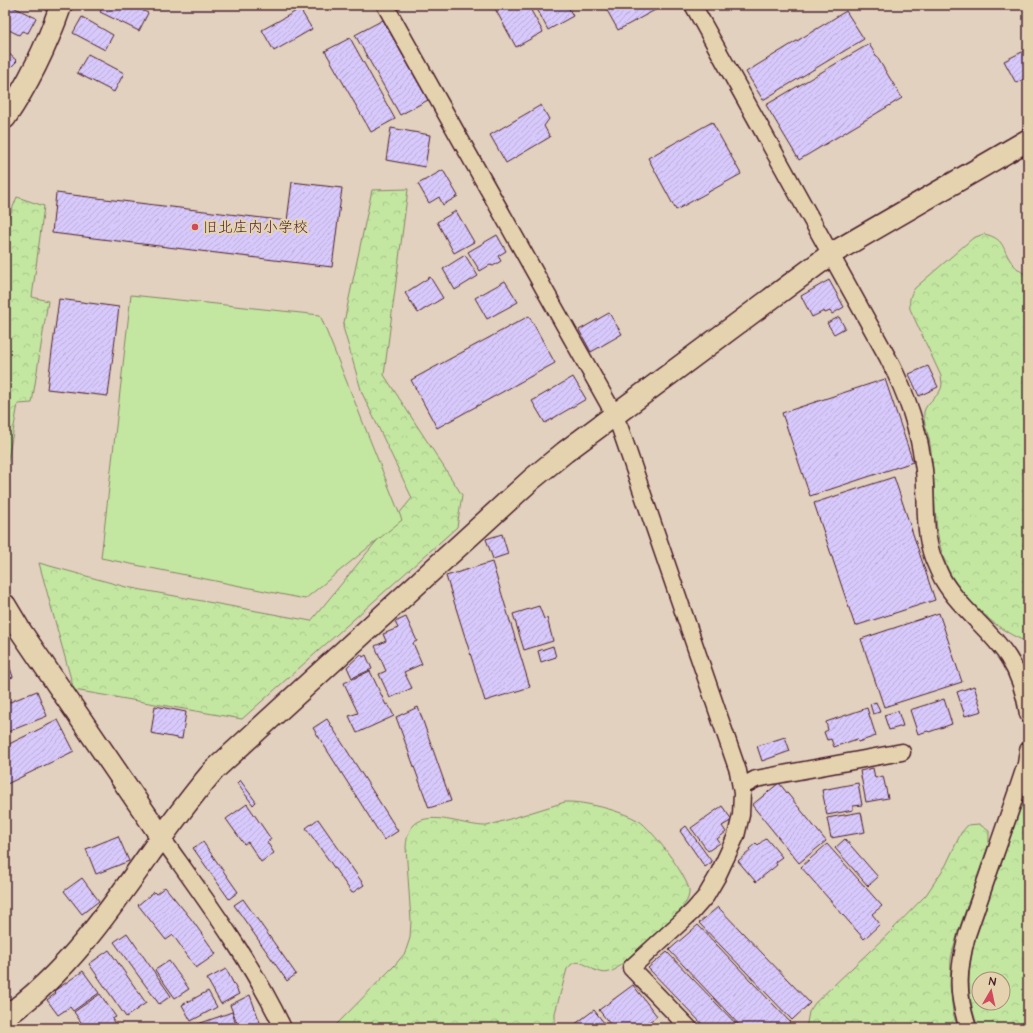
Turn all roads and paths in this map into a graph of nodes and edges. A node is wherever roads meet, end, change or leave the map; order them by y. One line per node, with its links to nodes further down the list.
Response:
1 (61, 5): 4 (street)
2 (385, 5): 7 (street)
3 (694, 5): 6 (street)
4 (5, 118)
5 (1028, 140): 6 (street)
6 (831, 254): 7 (street); 9 (street)
7 (614, 416): 12 (street); 13 (street)
8 (5, 606): 13 (street)
9 (1028, 714)
10 (1028, 750): 17 (street)
11 (902, 752): 12 (street)
12 (741, 787): 16 (street)
13 (162, 838): 14 (street); 15 (street)
14 (5, 1017)
15 (283, 1028)
16 (689, 1028)
17 (968, 1028)

